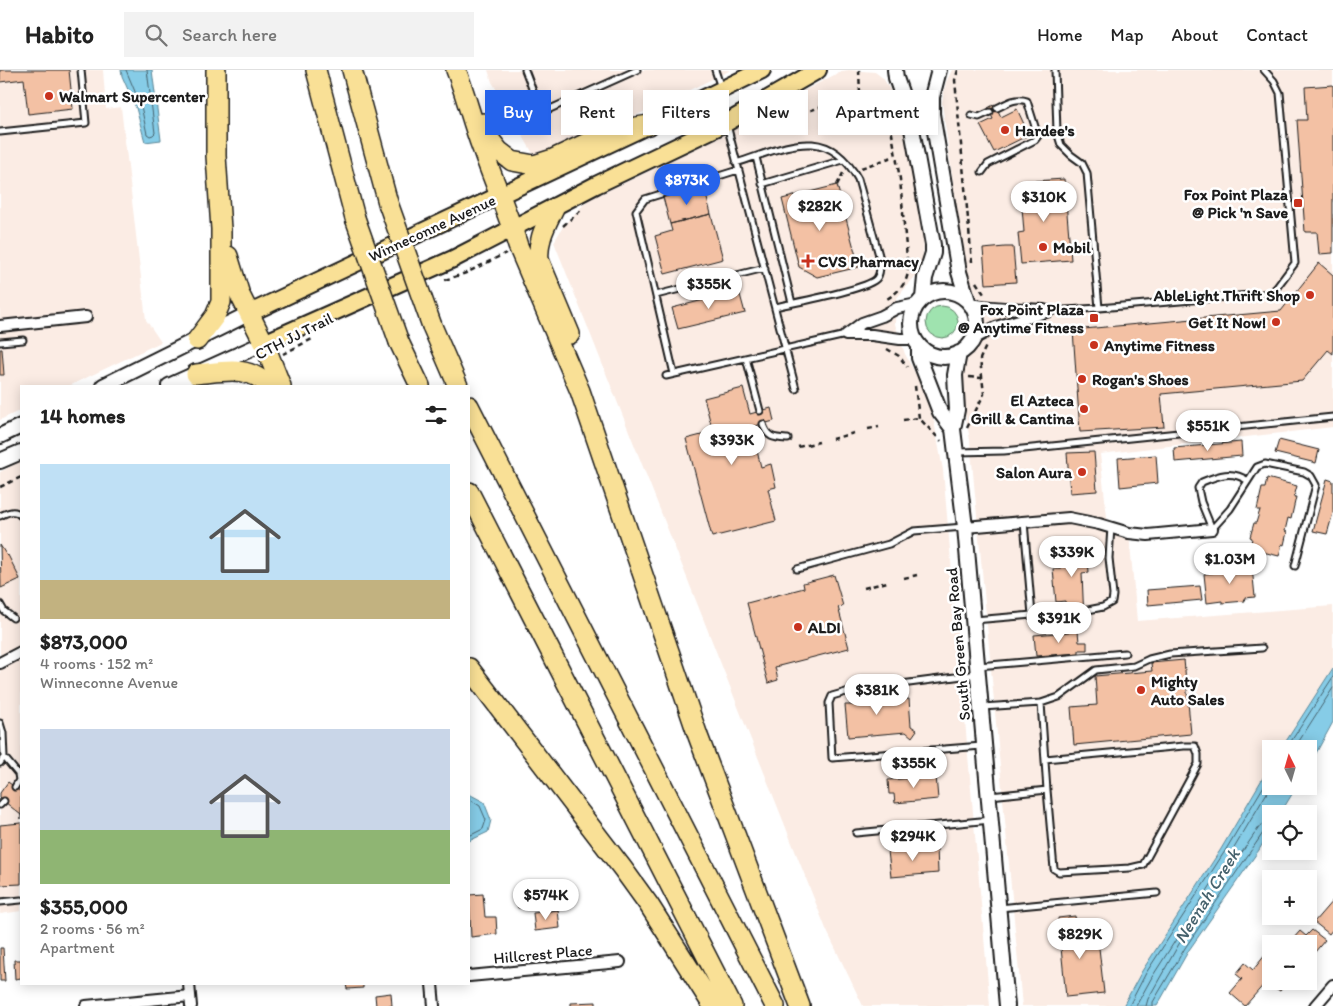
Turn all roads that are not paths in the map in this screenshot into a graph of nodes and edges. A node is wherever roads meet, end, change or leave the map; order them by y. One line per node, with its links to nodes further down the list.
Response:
1 (81, 70): 23 (lane)
2 (216, 70): 35 (highway)
3 (316, 70): 64 (highway, bridge)
4 (352, 70): 65 (highway, bridge)
5 (456, 70): 16 (highway)
6 (525, 70): 7 (lane)
7 (637, 70)
8 (715, 70): 15 (lane)
9 (762, 70): 15 (main road, Winneconne Avenue)
10 (818, 70): 20 (main road)
11 (895, 70): 38 (main road)
12 (939, 70): 39 (main road)
13 (1055, 70): 42 (lane)
14 (1264, 70): 42 (lane)
15 (722, 89)
16 (464, 90): 21 (highway); 32 (highway)
17 (997, 108): 30 (lane)
18 (990, 112): 19 (lane)
19 (971, 115)
20 (729, 120)
21 (643, 126)
22 (643, 128): 32 (main road, Winneconne Avenue)
23 (0, 132)
24 (729, 134): 28 (lane)
25 (699, 135): 33 (main road)
26 (756, 157): 27 (lane); 28 (lane); 31 (lane)
27 (843, 160): 31 (lane); 40 (lane)
28 (736, 163): 29 (lane)
29 (738, 170): 36 (lane); 37 (lane)
30 (982, 172)
31 (762, 184): 40 (lane)
32 (499, 196): 34 (highway); 44 (main road, Winneconne Avenue)
33 (554, 208): 34 (main road); 67 (highway)
34 (513, 228): 54 (main road); 67 (highway)
35 (221, 229): 44 (highway); 50 (highway)
36 (765, 268): 37 (lane); 41 (lane)
37 (656, 295): 58 (lane)
38 (920, 301): 39 (main road); 47 (street); 52 (main road)
39 (970, 302): 43 (street); 48 (main road)
40 (792, 303): 41 (lane)
41 (775, 307): 53 (lane)
42 (1099, 308): 43 (lane)
43 (1049, 311): 48 (street)
44 (250, 314): 50 (main road, Winneconne Avenue); 54 (highway)
45 (86, 317): 46 (street)
46 (0, 326)
47 (846, 334): 52 (street); 53 (lane)
48 (973, 339): 55 (main road)
49 (22, 340): 51 (lane)
50 (197, 340): 60 (main road, Winneconne Avenue)
51 (0, 342)
52 (917, 342): 55 (main road); 73 (main road, South Green Bay Road)
53 (786, 348): 56 (lane); 66 (lane)
54 (267, 351): 57 (main road); 63 (highway)
55 (959, 353): 73 (main road, South Green Bay Road)
56 (746, 358): 58 (lane); 69 (lane)
57 (196, 374): 61 (main road); 62 (highway)
58 (674, 374): 59 (lane)
59 (666, 376)
60 (104, 385)
61 (171, 385)
62 (267, 385)
63 (281, 385)
64 (420, 385)
65 (458, 385)
66 (796, 389)
67 (580, 391): 130 (highway)
68 (470, 408): 129 (highway)
69 (760, 411)
70 (1333, 417): 77 (lane)
71 (763, 424): 75 (lane)
72 (20, 426): 74 (main road)
73 (960, 429): 77 (main road, South Green Bay Road)
74 (0, 436)
75 (788, 439)
76 (20, 452): 78 (main road)
77 (957, 452): 84 (main road, South Green Bay Road)
78 (0, 462)
79 (1248, 481): 86 (lane); 86 (lane); 87 (lane)
80 (470, 494): 128 (highway)
81 (20, 515): 82 (lane)
82 (0, 516)
83 (1024, 522): 84 (street); 85 (street); 92 (lane)
84 (965, 527): 88 (lane); 94 (main road, South Green Bay Road)
85 (1112, 527): 86 (street); 90 (lane)
86 (1212, 530)
87 (1295, 566)
88 (797, 569)
89 (0, 604): 93 (lane)
90 (1083, 610)
91 (1066, 612): 92 (lane)
92 (1032, 615): 94 (lane)
93 (13, 618)
94 (973, 620): 100 (main road, South Green Bay Road)
95 (1262, 648): 103 (lane)
96 (20, 652): 98 (street)
97 (1124, 653): 100 (lane)
98 (0, 662)
99 (470, 669): 127 (highway)
100 (978, 670): 101 (lane); 104 (main road, South Green Bay Road)
101 (863, 689)
102 (853, 690): 106 (lane)
103 (1041, 703): 104 (lane); 108 (lane)
104 (981, 707): 106 (main road, South Green Bay Road)
105 (0, 724): 107 (lane)
106 (985, 746): 112 (main road, South Green Bay Road)
107 (4, 758): 109 (lane); 110 (lane)
108 (1045, 760): 111 (lane); 111 (lane)
109 (0, 763)
110 (15, 787)
111 (1047, 790): 112 (lane)
112 (989, 796): 113 (main road, South Green Bay Road)
113 (991, 820): 114 (lane); 118 (main road, South Green Bay Road)
114 (856, 833)
115 (1156, 893): 118 (lane)
116 (20, 900): 117 (lane)
117 (0, 902)
118 (998, 908): 131 (main road, South Green Bay Road)
119 (620, 962): 120 (street, Hillcrest Place)
120 (470, 976)
121 (189, 985): 124 (street)
122 (432, 985): 126 (street)
123 (1333, 985): 132 (street)
124 (190, 1001): 125 (street)
125 (86, 1006)
126 (434, 1006)
127 (713, 1006)
128 (732, 1006)
129 (775, 1006)
130 (800, 1006)
131 (1007, 1006)
132 (1315, 1006)

